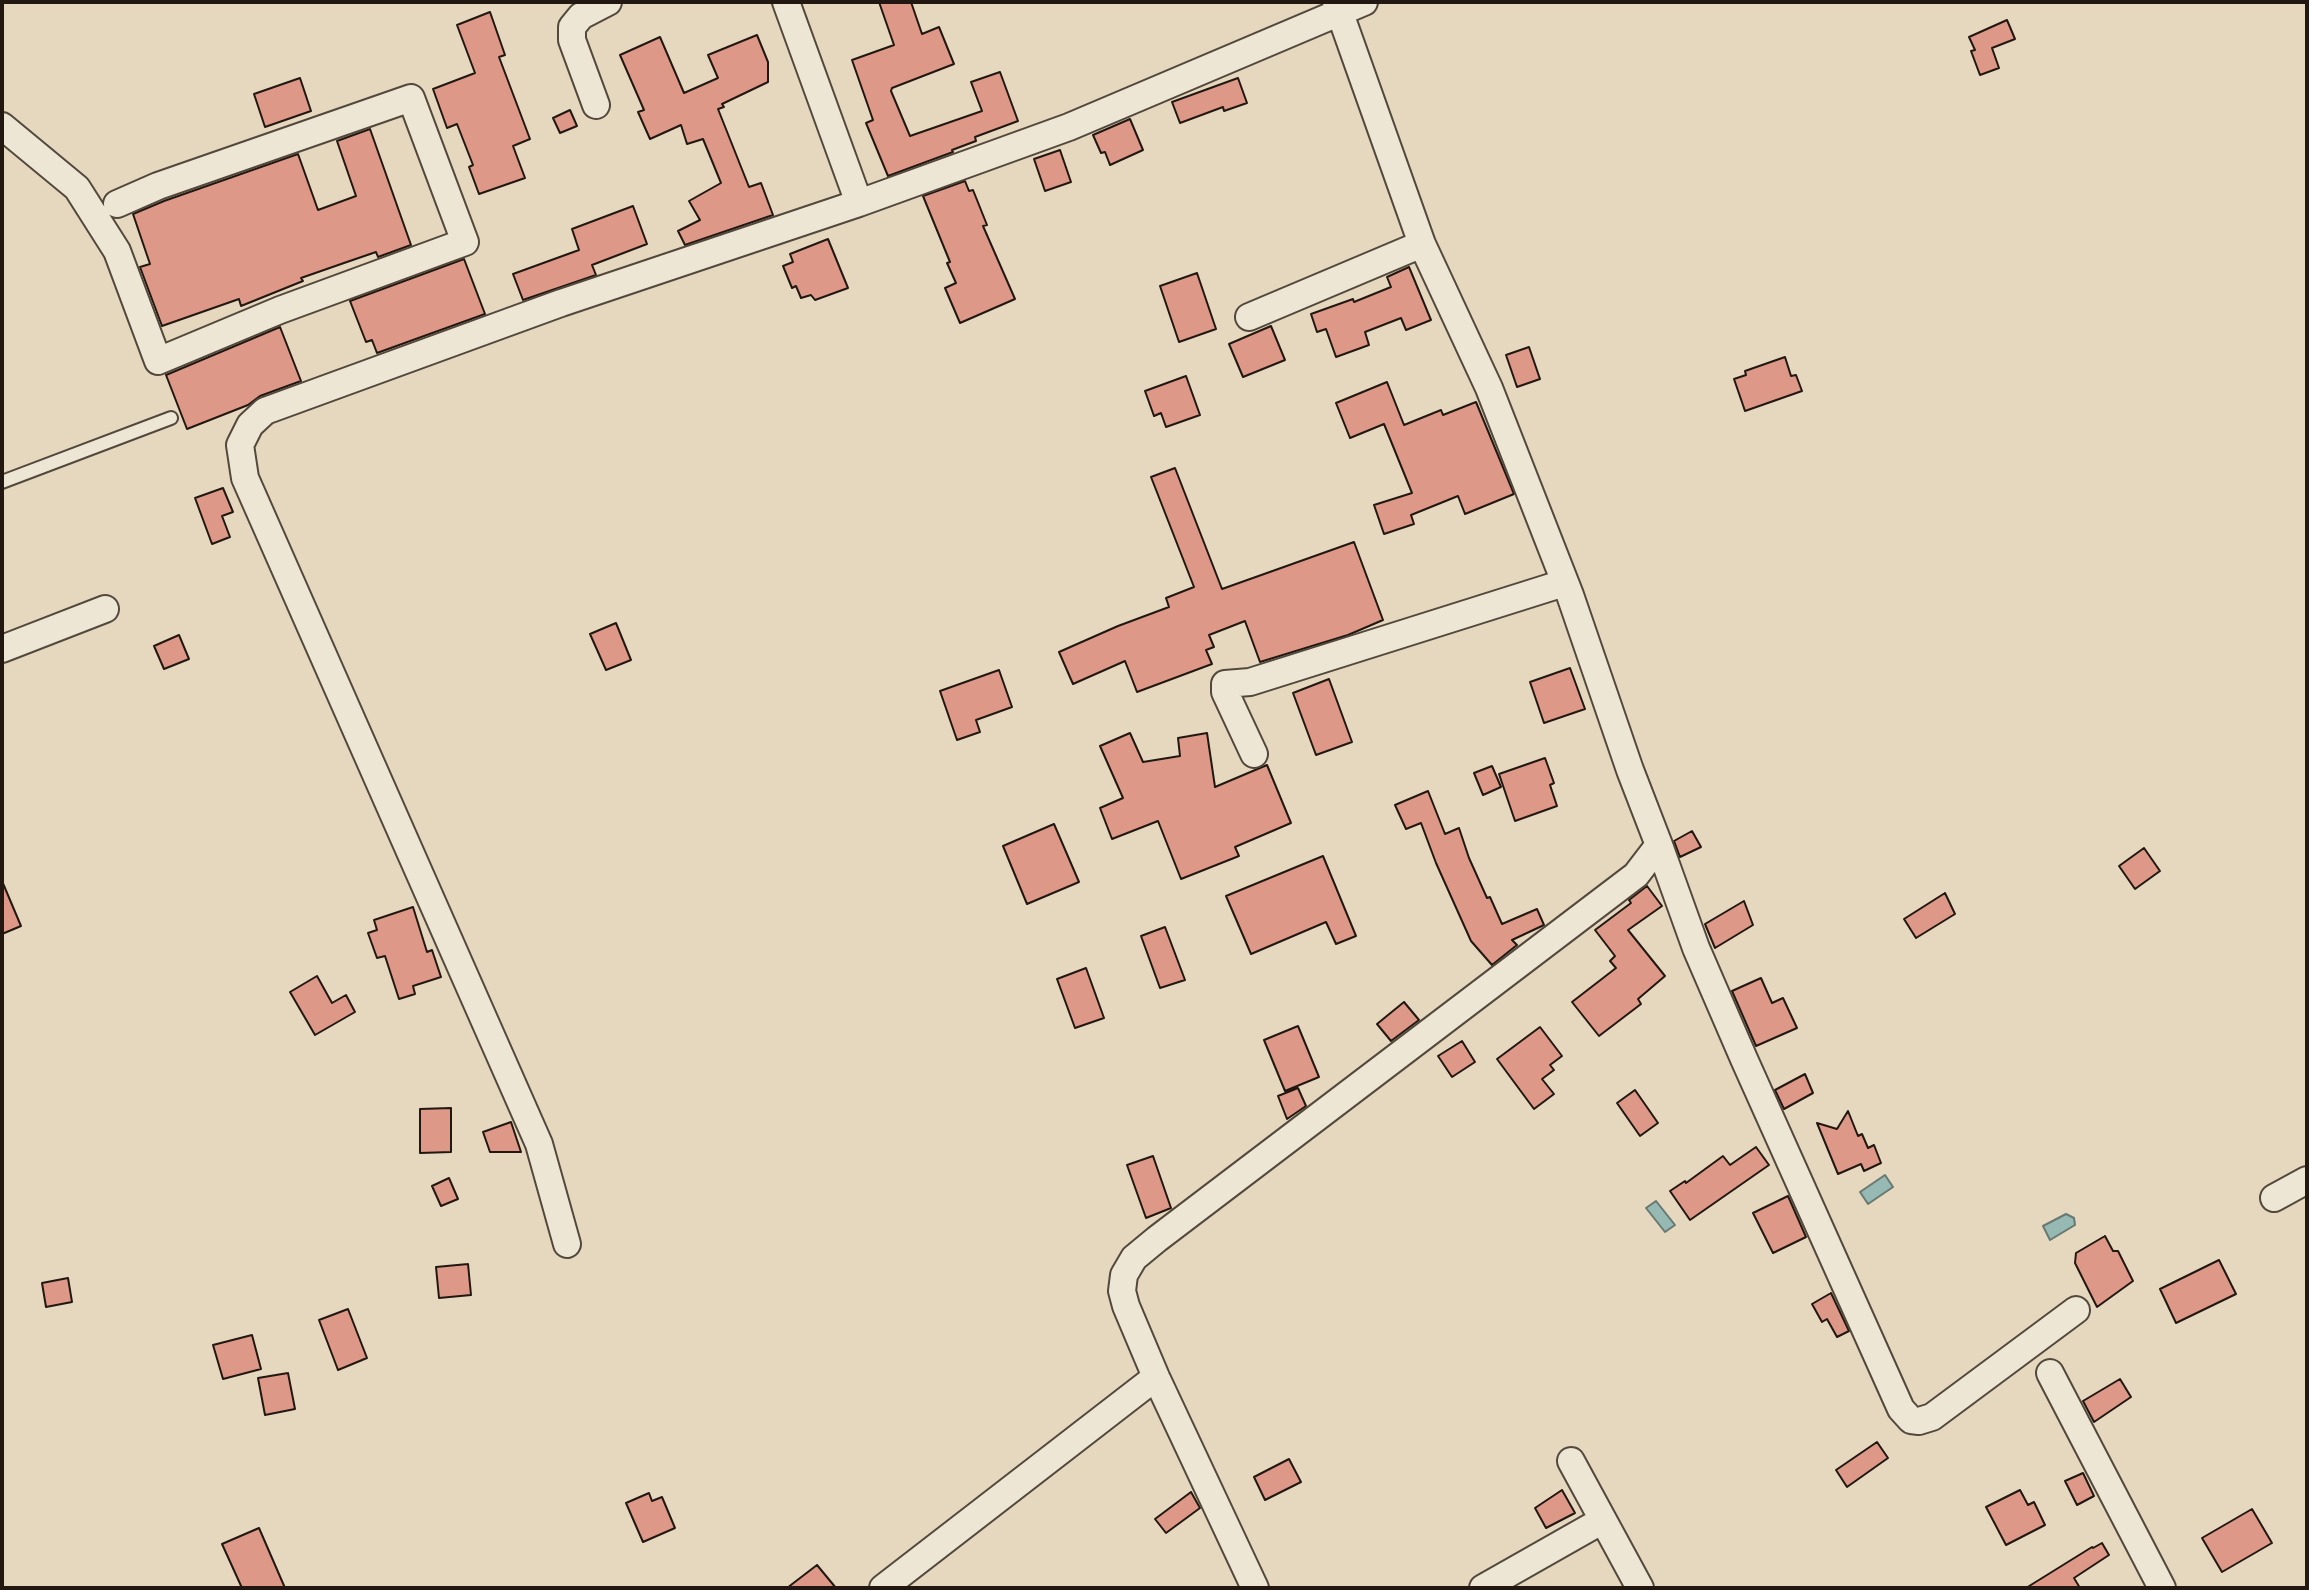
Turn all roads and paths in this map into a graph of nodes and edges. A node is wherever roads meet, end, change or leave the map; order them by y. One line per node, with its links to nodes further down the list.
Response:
1 (608, 2): 4 (street)
2 (786, 2): 6 (street)
3 (1347, 11): 6 (street); 8 (street)
4 (596, 105)
5 (2, 126): 7 (street)
6 (859, 202): 19 (street)
7 (117, 204)
8 (1422, 244): 9 (street); 12 (street)
9 (1249, 317)
10 (171, 418): 11 (lane)
11 (2, 482)
12 (1564, 583): 15 (street); 16 (street)
13 (105, 608): 14 (street)
14 (2, 649)
15 (1254, 754)
16 (1659, 845): 20 (street); 22 (street)
17 (2307, 1180): 18 (street)
18 (2274, 1198)
19 (567, 1244)
20 (2076, 1310)
21 (2050, 1373): 29 (street)
22 (1156, 1377): 25 (street); 26 (street)
23 (1570, 1461): 24 (street)
24 (1603, 1520): 27 (street); 28 (street)
25 (883, 1588)
26 (1255, 1588)
27 (1483, 1588)
28 (1640, 1588)
29 (2162, 1588)

